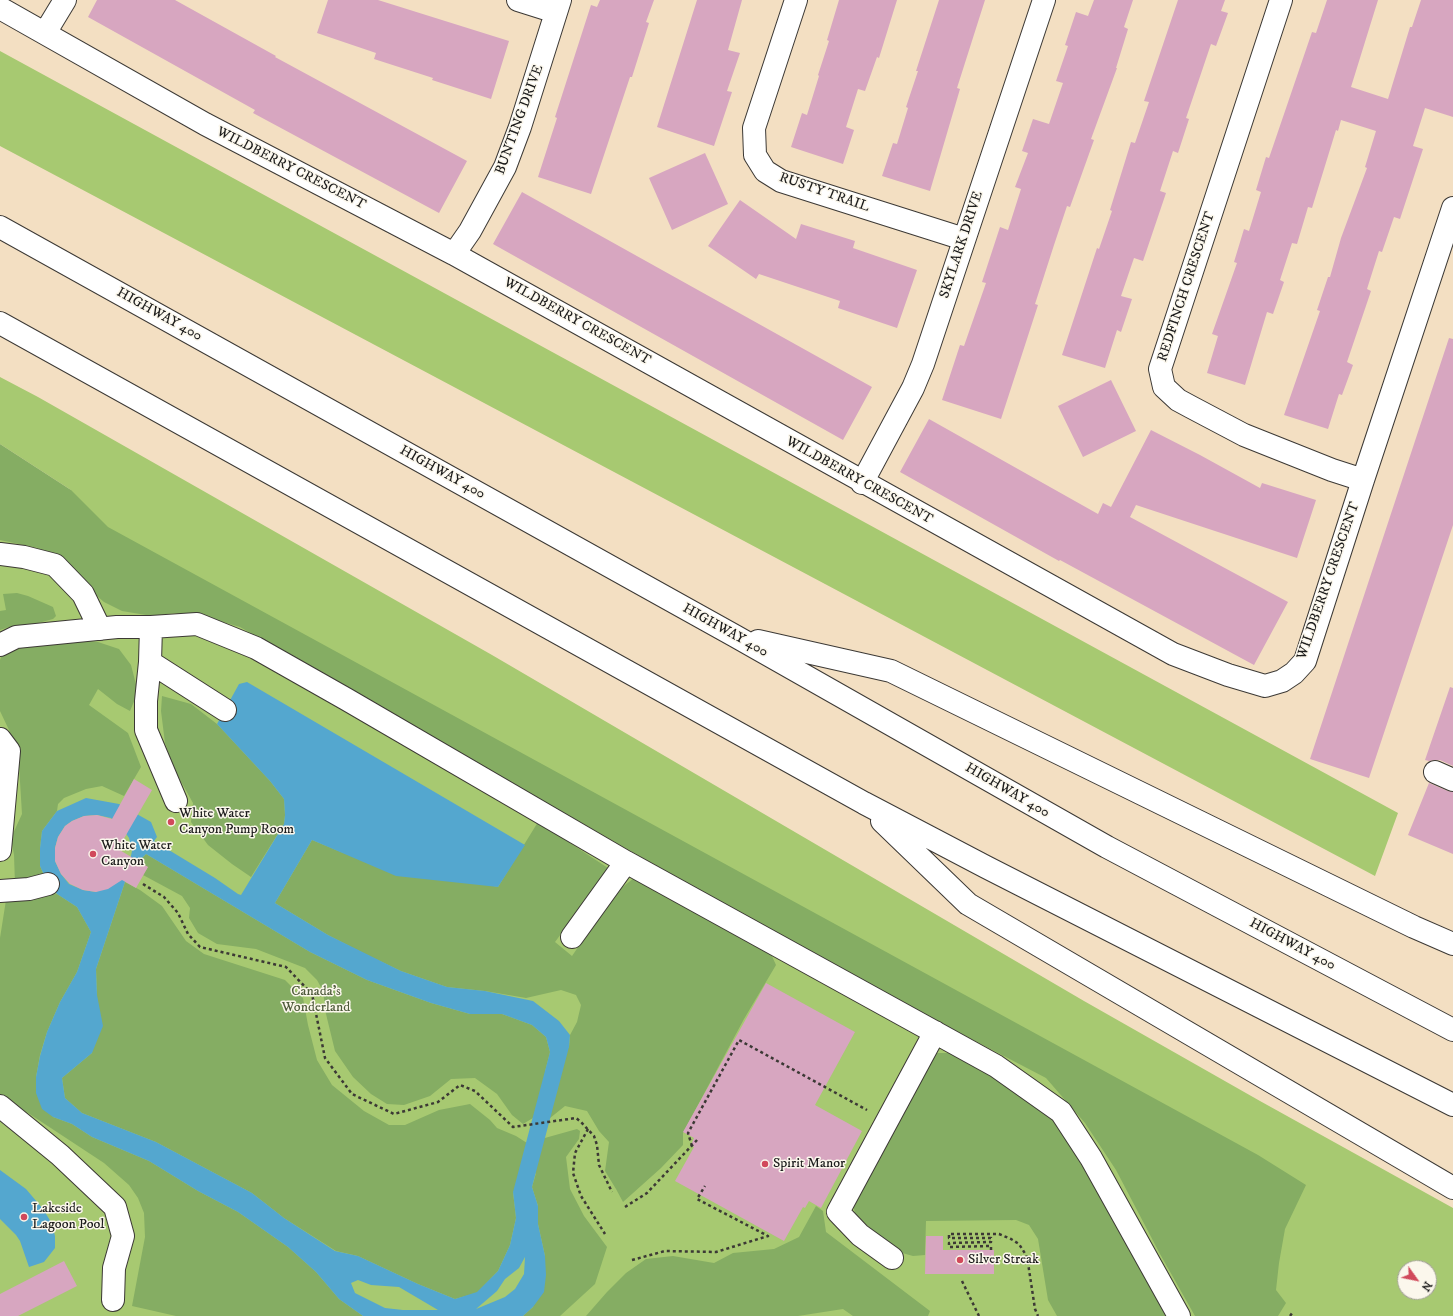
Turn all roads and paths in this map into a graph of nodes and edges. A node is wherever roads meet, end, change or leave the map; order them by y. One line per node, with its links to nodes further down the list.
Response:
1 (64, 0): 8 (main road)
2 (518, 0): 6 (main road)
3 (796, 0): 11 (main road, RUSTY TRAIL)
4 (1044, 0): 11 (main road, SKYLARK DRIVE)
5 (1281, 0): 14 (main road, REDFINCH CRESCENT)
6 (558, 6): 12 (main road, BUNTING DRIVE)
7 (0, 8): 8 (main road, WILDBERRY CRESCENT)
8 (45, 33): 12 (main road, WILDBERRY CRESCENT)
9 (1453, 208): 14 (main road, WILDBERRY CRESCENT)
10 (0, 227): 19 (main road, HIGHWAY 400)
11 (964, 239): 15 (main road, SKYLARK DRIVE)
12 (454, 254): 15 (main road, WILDBERRY CRESCENT)
13 (0, 322): 25 (main road)
14 (1363, 480): 15 (main road, WILDBERRY CRESCENT)
15 (862, 483)
16 (0, 554): 18 (main road)
17 (151, 627): 18 (main road); 21 (main road); 27 (main road)
18 (100, 629): 20 (main road)
19 (735, 636): 32 (main road); 33 (main road, HIGHWAY 400)
20 (0, 644)
21 (150, 662): 22 (main road); 24 (main road)
22 (225, 710)
23 (0, 739): 26 (main road)
24 (176, 801)
25 (864, 803): 35 (main road); 42 (main road)
26 (0, 850)
27 (626, 862): 31 (main road); 34 (main road)
28 (48, 884): 30 (main road)
29 (143, 884): 38 (path)
30 (0, 891)
31 (572, 937)
32 (1453, 944)
33 (1453, 1030)
34 (935, 1032): 37 (main road); 54 (main road)
35 (1453, 1105)
36 (0, 1106): 50 (main road)
37 (887, 1121): 40 (path); 47 (main road)
38 (588, 1129): 43 (path); 45 (path)
39 (698, 1140): 40 (path)
40 (692, 1146): 44 (path)
41 (705, 1186): 48 (path)
42 (1453, 1188)
43 (612, 1192)
44 (625, 1207)
45 (605, 1234)
46 (991, 1250): 53 (path)
47 (892, 1258)
48 (632, 1260)
49 (962, 1281): 52 (path)
50 (113, 1300)
51 (1293, 1312): 55 (path)
52 (979, 1316)
53 (1038, 1316)
54 (1179, 1316)
55 (1290, 1316)

